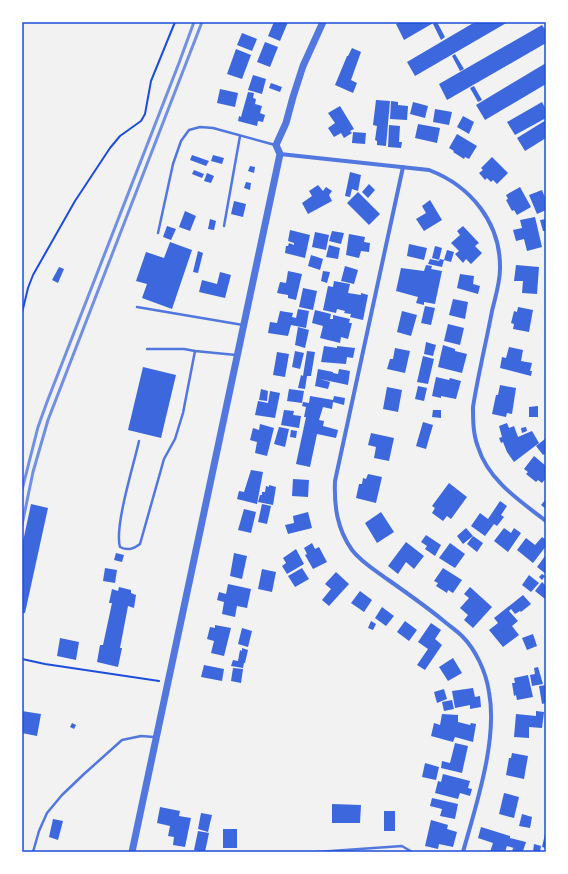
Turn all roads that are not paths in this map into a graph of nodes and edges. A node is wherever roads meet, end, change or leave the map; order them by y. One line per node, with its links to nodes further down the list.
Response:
1 (323, 22): 3 (street)
2 (240, 136): 3 (lane); 6 (lane); 7 (lane)
3 (276, 145): 4 (street)
4 (280, 154): 5 (street); 9 (street)
5 (403, 167): 14 (street); 20 (street)
6 (224, 226)
7 (158, 233)
8 (137, 307): 9 (lane)
9 (243, 325): 12 (street)
10 (147, 349): 11 (lane)
11 (195, 351): 12 (lane); 13 (lane)
12 (237, 355): 15 (street)
13 (139, 441)
14 (546, 521)
15 (157, 737): 16 (lane); 17 (street)
16 (33, 852)
17 (132, 852)
18 (317, 852): 19 (lane)
19 (412, 852)
20 (463, 852)

